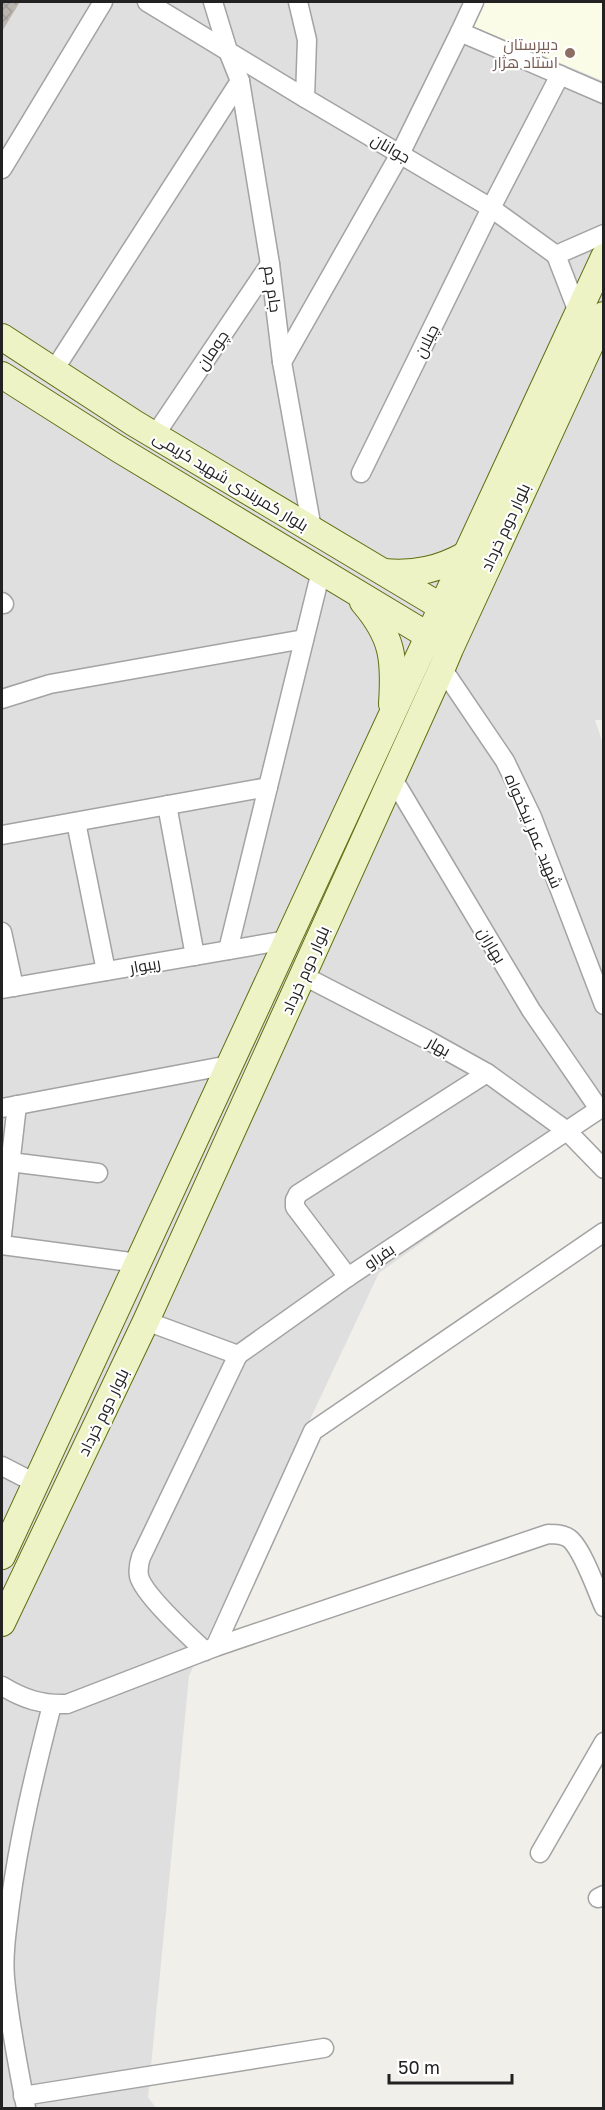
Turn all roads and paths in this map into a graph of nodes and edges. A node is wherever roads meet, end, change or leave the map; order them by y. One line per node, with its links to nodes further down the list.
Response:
1 (103, 2): 13 (street)
2 (147, 2): 7 (street, جوانان)
3 (213, 2): 7 (street, جام جم)
4 (298, 2): 11 (street)
5 (474, 2): 6 (street)
6 (460, 32): 8 (street); 12 (street)
7 (228, 51): 9 (street, جام جم); 11 (street, جوانان)
8 (560, 75): 10 (street); 14 (street, چیلان)
9 (240, 81): 18 (street, جام جم); 22 (street)
10 (603, 94)
11 (305, 98): 12 (street, جوانان)
12 (400, 154): 14 (street, جوانان); 21 (street)
13 (2, 169)
14 (491, 208): 16 (street, جوانان); 25 (street, چیلان)
15 (603, 234): 16 (street)
16 (556, 255): 19 (street)
17 (603, 257): 19 (street, بلوار دوم خرداد)
18 (270, 264): 21 (street, جام جم); 24 (street, چومان)
19 (596, 322): 26 (street, بلوار دوم خرداد)
20 (2, 337): 22 (street, بلوار کمربندی شهید کریمی)
21 (282, 362): 27 (street, جام جم)
22 (54, 370): 24 (street, بلوار کمربندی شهید کریمی)
23 (2, 375): 29 (street, بلوار کمربندی شهید کریمی)
24 (155, 435): 27 (street, بلوار کمربندی شهید کریمی)
25 (361, 473)
26 (508, 492): 28 (street, بلوار دوم خرداد); 32 (street, بلوار دوم خرداد)
27 (312, 529): 30 (street, بلوار کمربندی شهید کریمی)
28 (466, 554): 30 (street); 32 (street, بلوار دوم خرداد)
29 (321, 571): 31 (street, بلوار کمربندی شهید کریمی); 33 (street)
30 (384, 572): 32 (street, بلوار کمربندی شهید کریمی)
31 (356, 592): 34 (street, بلوار کمربندی شهید کریمی); 36 (street)
32 (453, 613): 34 (street, بلوار دوم خرداد)
33 (304, 639): 35 (street); 38 (street)
34 (440, 651): 36 (street, بلوار دوم خرداد); 37 (street, بلوار دوم خرداد); 49 (street, شهید عمر نیکخواه)
35 (2, 699)
36 (390, 718): 43 (street, بلوار دوم خرداد)
37 (392, 777): 47 (street, بلوار دوم خرداد); 53 (street, بهاران)
38 (268, 787): 39 (street); 44 (street)
39 (167, 805): 40 (street); 45 (street)
40 (76, 822): 41 (street); 46 (street)
41 (2, 835)
42 (2, 932): 48 (street)
43 (287, 940): 44 (street, ریبوار); 50 (street, بلوار دوم خرداد)
44 (228, 950): 45 (street, ریبوار)
45 (195, 956): 46 (street, ریبوار)
46 (106, 971): 48 (street, ریبوار)
47 (302, 975): 51 (street, بهار); 63 (street, بلوار دوم خرداد)
48 (8, 988)
49 (603, 1005)
50 (230, 1065): 52 (street); 61 (street, بلوار دوم خرداد)
51 (487, 1073): 54 (street, بهار); 62 (street)
52 (9, 1107): 55 (street)
53 (601, 1107): 54 (street, بفراو)
54 (567, 1131): 56 (street, بهار); 62 (street, بفراو)
55 (10, 1162): 57 (street); 59 (street)
56 (603, 1169)
57 (98, 1173)
58 (603, 1232): 70 (street)
59 (2, 1235)
60 (2, 1245): 61 (street)
61 (138, 1263): 66 (street, بلوار دوم خرداد)
62 (348, 1277): 64 (street, بفراو)
63 (146, 1321): 64 (street); 69 (street, بلوار دوم خرداد)
64 (238, 1355): 70 (street)
65 (2, 1466): 66 (street)
66 (35, 1483): 67 (street, بلوار دوم خرداد)
67 (2, 1556)
68 (603, 1607): 70 (street)
69 (2, 1623)
70 (210, 1649): 72 (street)
71 (2, 1686): 72 (street)
72 (52, 1705): 76 (street)
73 (603, 1742): 74 (street)
74 (540, 1853)
75 (324, 2048): 76 (street)
76 (24, 2102)

